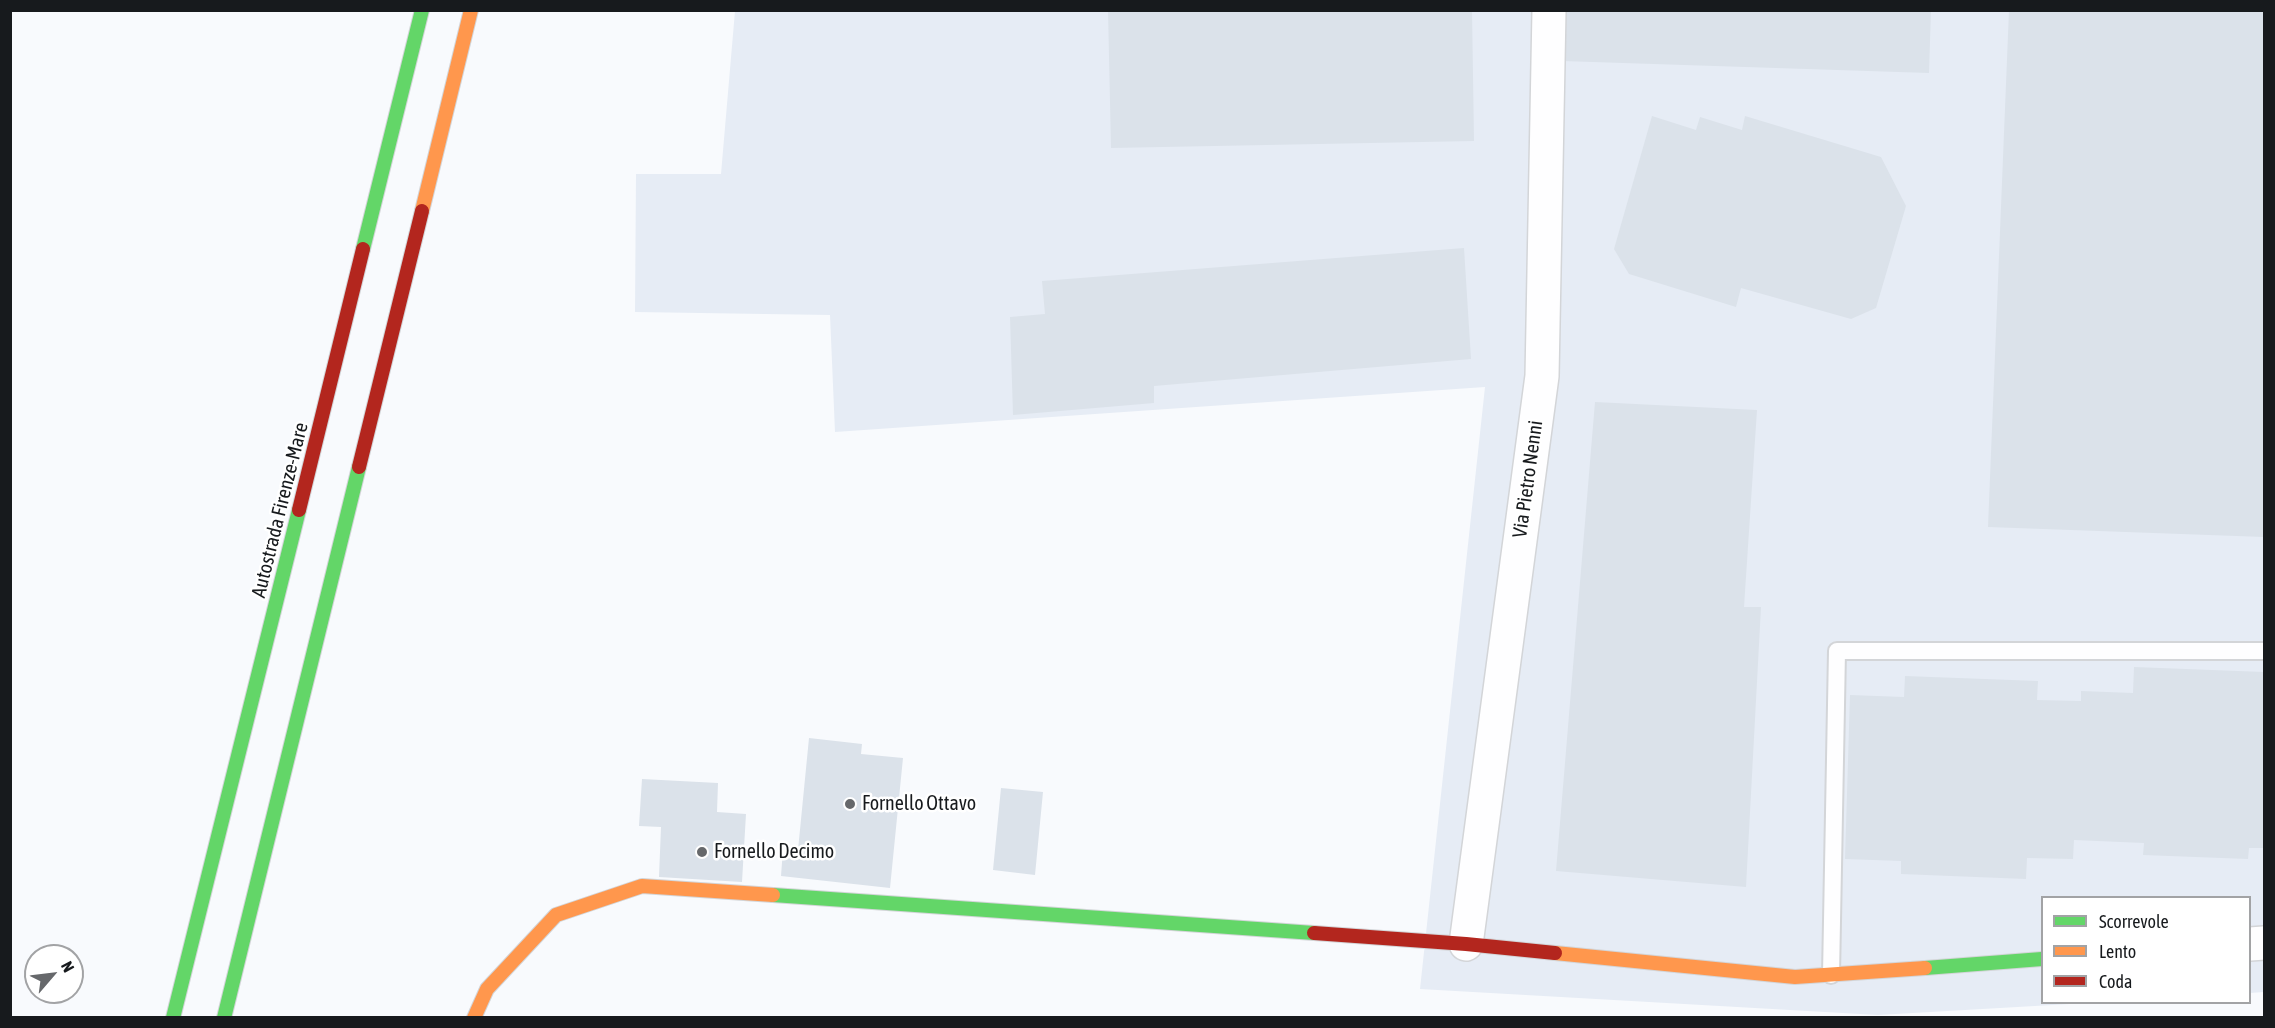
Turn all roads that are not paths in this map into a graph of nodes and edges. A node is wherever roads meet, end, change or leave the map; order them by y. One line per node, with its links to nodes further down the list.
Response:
1 (422, 10): 8 (main road, Autostrada Firenze-Mare)
2 (471, 10): 9 (main road)
3 (1549, 10): 5 (street, Via Pietro Nenni)
4 (2265, 651): 7 (lane)
5 (1466, 944): 7 (main road); 10 (main road)
6 (2041, 959): 7 (main road)
7 (1831, 975)
8 (173, 1017)
9 (224, 1017)
10 (474, 1017)

